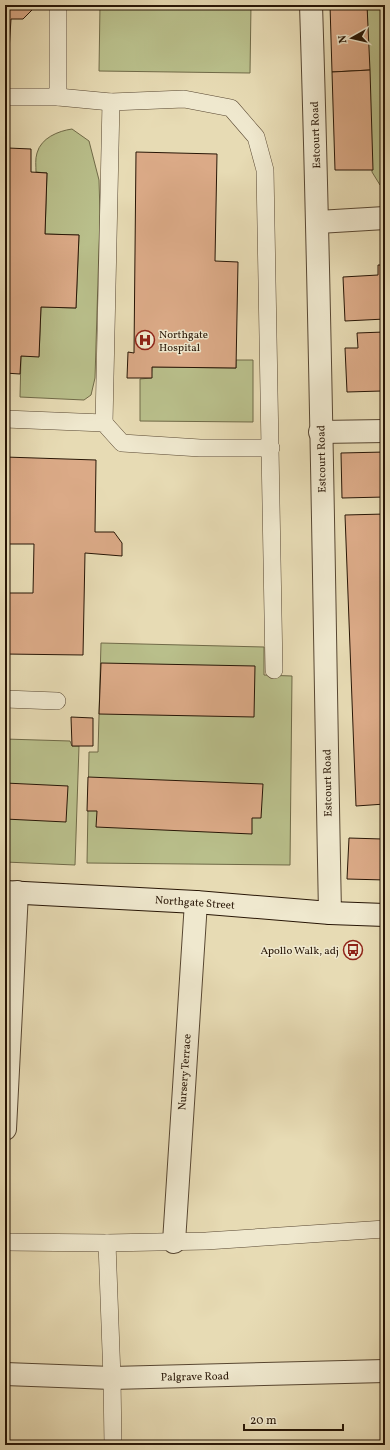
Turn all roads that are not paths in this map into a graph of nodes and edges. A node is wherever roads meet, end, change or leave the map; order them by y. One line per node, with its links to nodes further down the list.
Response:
1 (58, 5): 4 (lane)
2 (311, 5): 7 (street, Estcourt Road)
3 (5, 97): 4 (lane)
4 (58, 97): 5 (lane)
5 (111, 102): 9 (lane); 12 (lane)
6 (385, 218): 7 (street)
7 (318, 222): 11 (street, Estcourt Road)
8 (5, 419): 9 (lane)
9 (104, 423): 12 (lane)
10 (385, 431): 11 (street)
11 (320, 432): 18 (street, Estcourt Road)
12 (272, 448): 13 (lane)
13 (274, 670)
14 (5, 699): 15 (lane)
15 (57, 701)
16 (11, 892): 17 (street, Northgate Street); 20 (street)
17 (196, 902): 18 (street, Northgate Street); 23 (street, Nursery Terrace)
18 (330, 913): 19 (street, Northgate Street)
19 (385, 915)
20 (5, 1129)
21 (385, 1229): 23 (lane)
22 (5, 1242): 24 (lane)
23 (174, 1242): 24 (lane)
24 (107, 1243): 27 (lane)
25 (385, 1372): 27 (street, Palgrave Road)
26 (5, 1374): 27 (street, Palgrave Road)
27 (112, 1378): 28 (lane)
28 (113, 1445)

